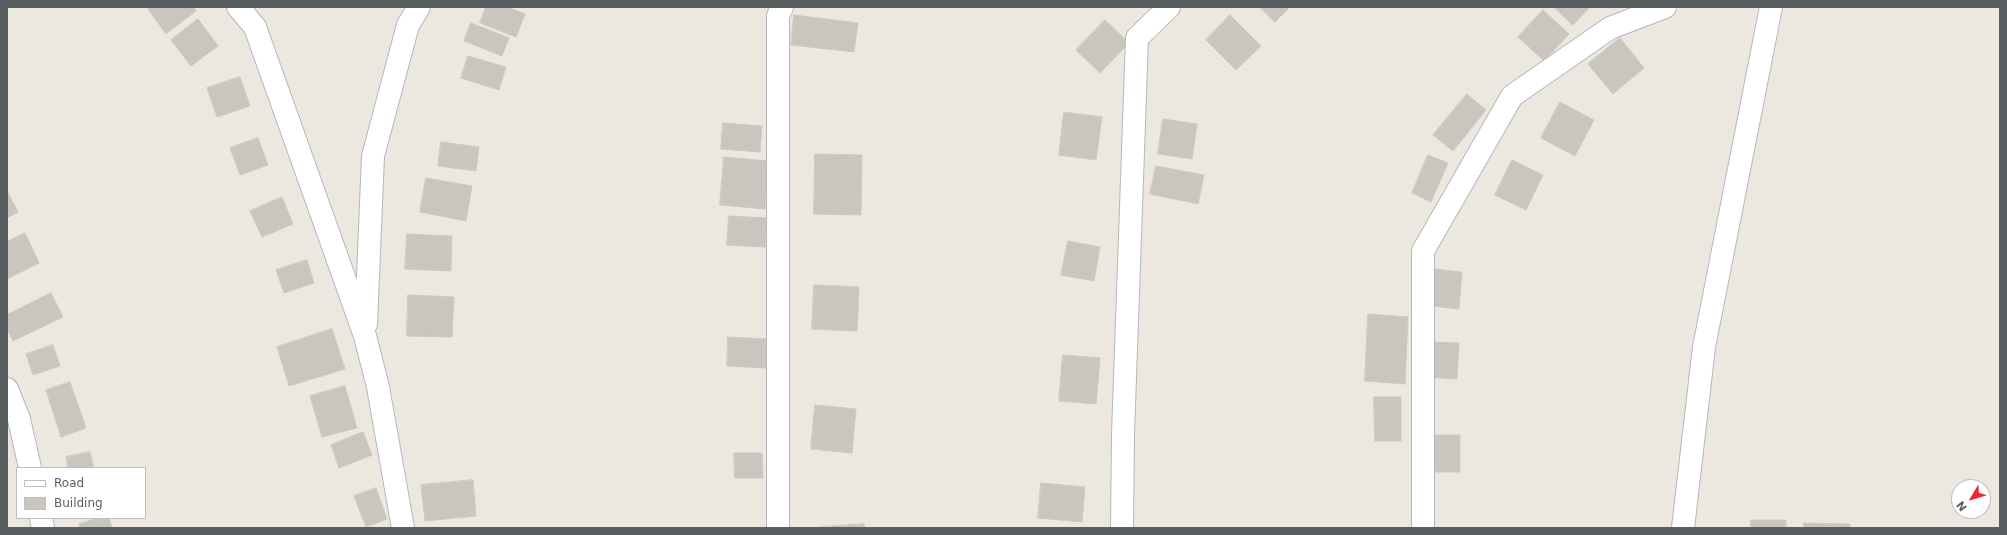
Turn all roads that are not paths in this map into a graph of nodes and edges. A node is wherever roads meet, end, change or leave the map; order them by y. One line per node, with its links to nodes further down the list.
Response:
1 (238, 7): 7 (street)
2 (419, 7): 7 (street)
3 (782, 7): 11 (street)
4 (1169, 7): 12 (street)
5 (1666, 7): 13 (street)
6 (1771, 7): 14 (street)
7 (365, 336): 10 (street)
8 (7, 389): 9 (street)
9 (30, 467)
10 (402, 528)
11 (778, 528)
12 (1122, 528)
13 (1423, 528)
14 (1683, 528)

